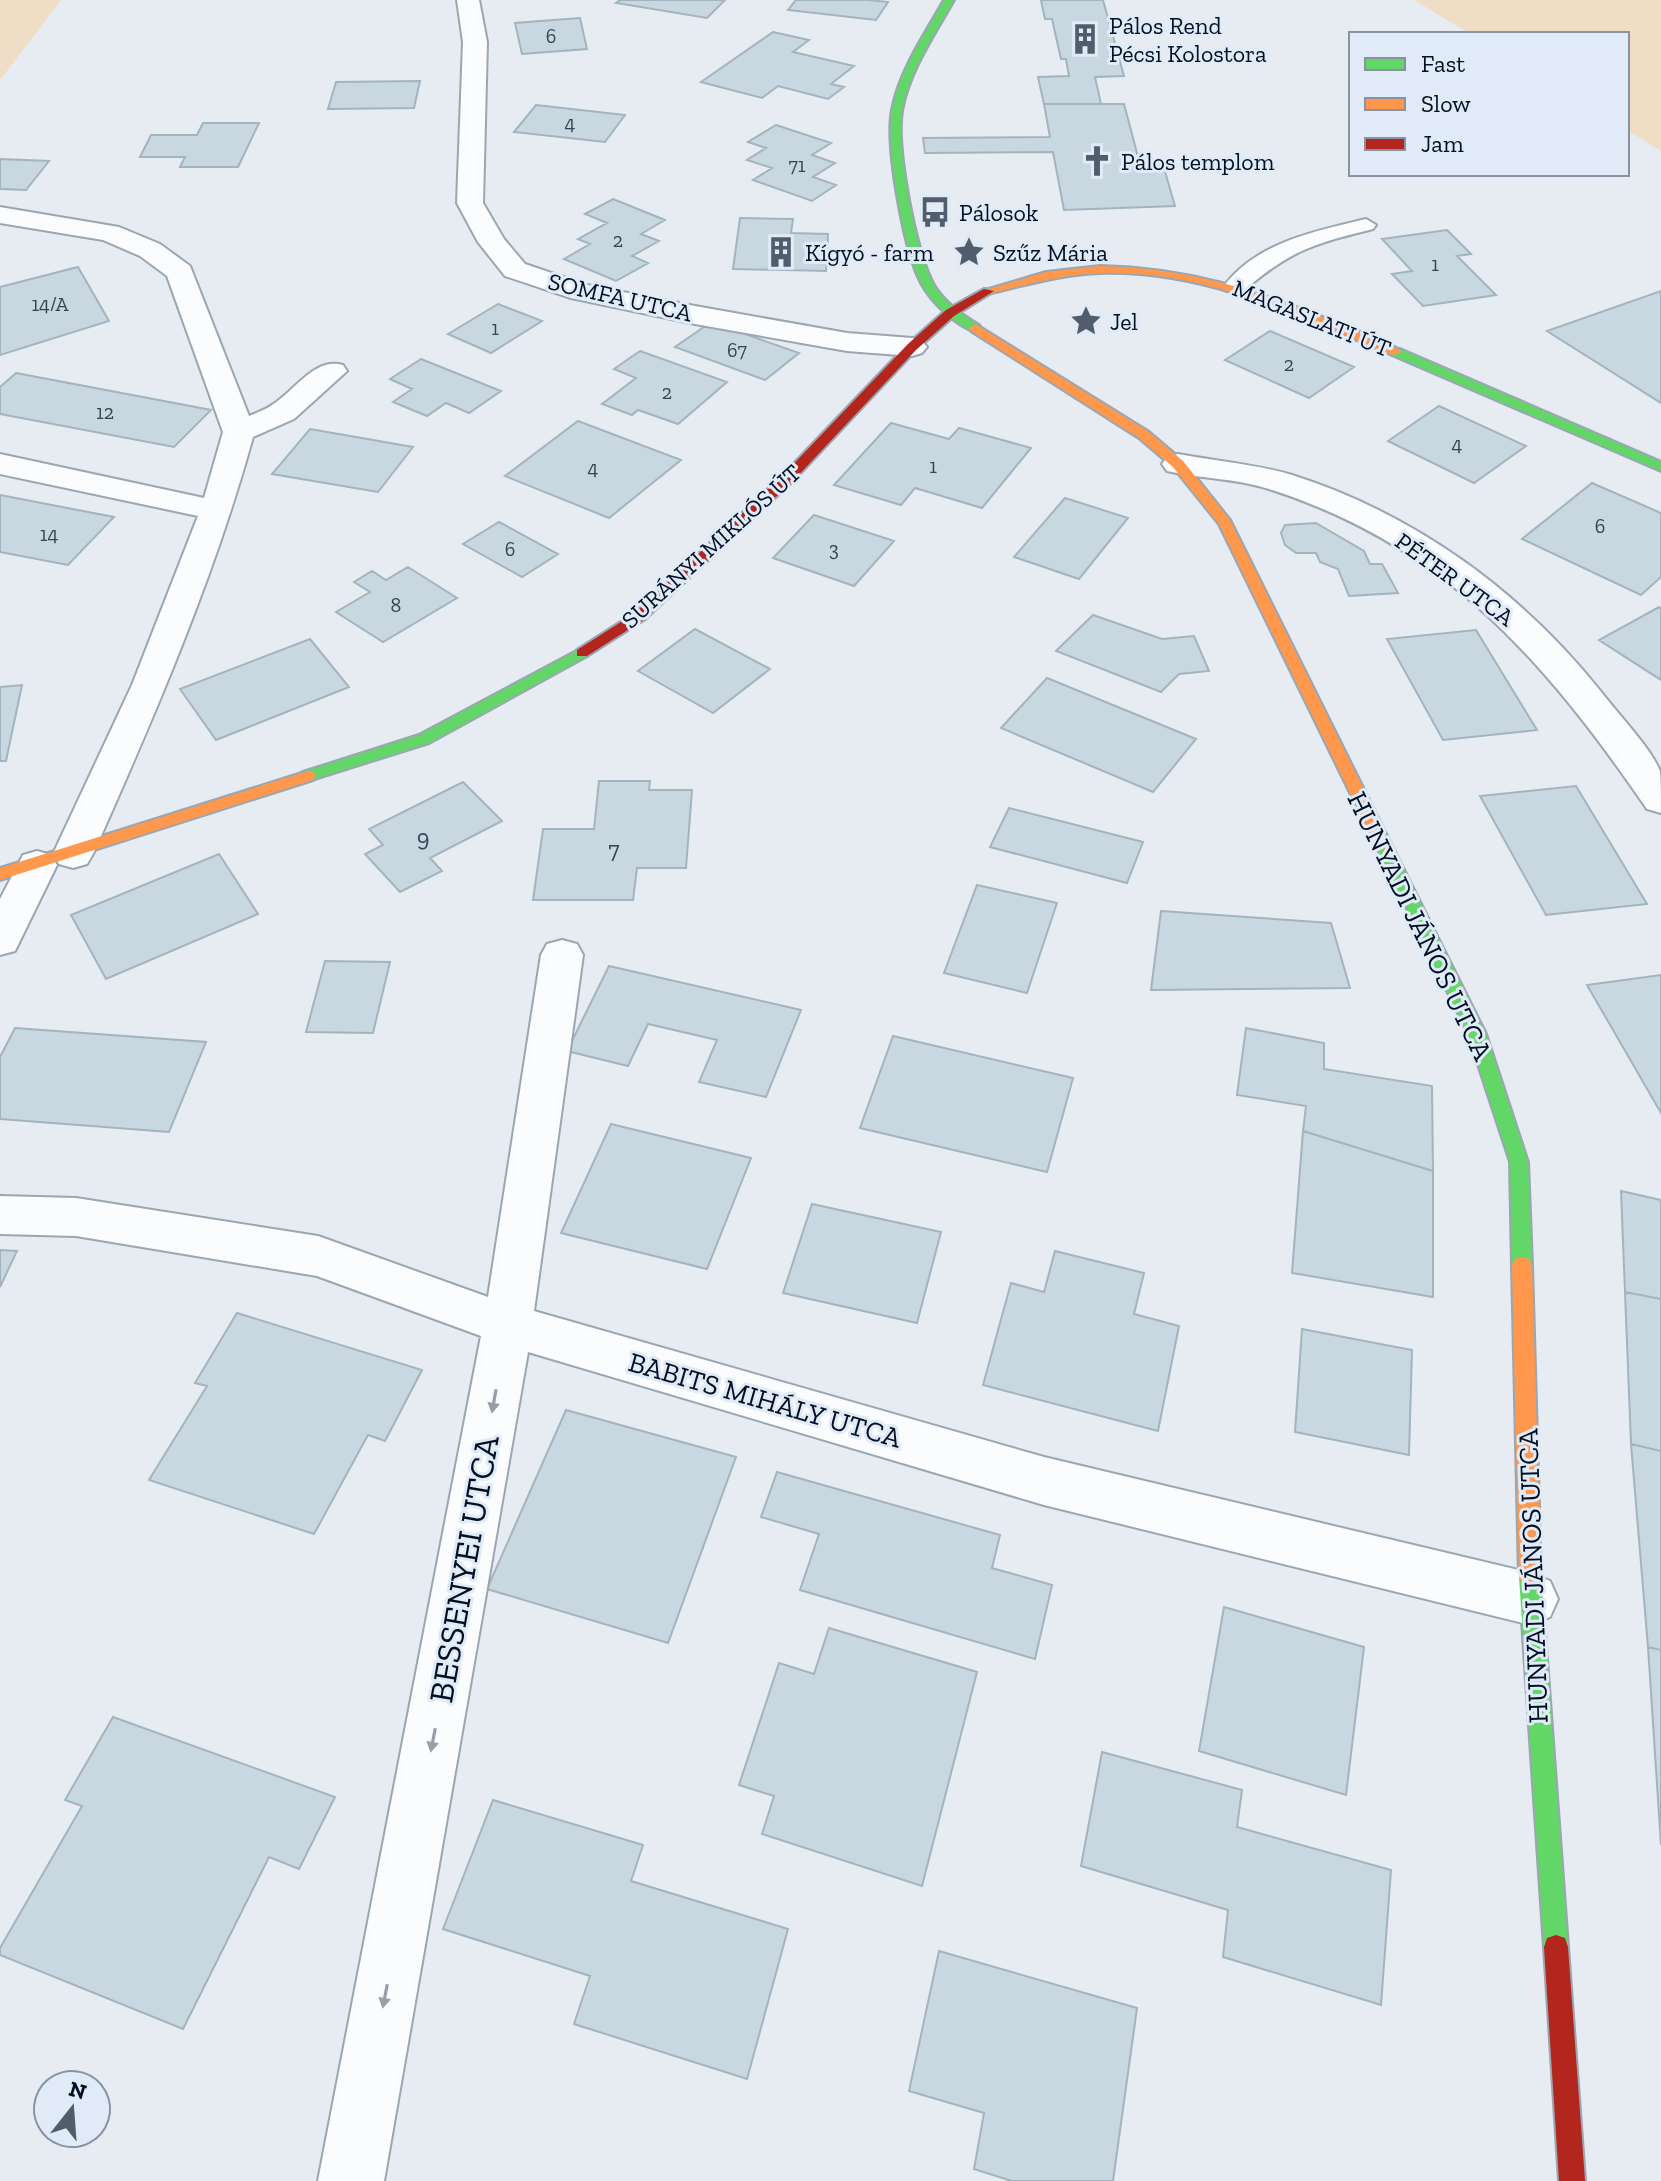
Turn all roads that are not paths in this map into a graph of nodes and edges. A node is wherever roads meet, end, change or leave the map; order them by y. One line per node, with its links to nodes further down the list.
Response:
1 (468, 0): 7 (street, SOMFA UTCA)
2 (949, 0): 6 (street, HUNYADI JÁNOS UTCA)
3 (0, 215): 9 (street)
4 (1366, 225): 5 (lane)
5 (1235, 286): 6 (street, MAGASLATI ÚT); 12 (street, MAGASLATI ÚT)
6 (950, 313): 7 (street, SURÁNYI MIKLÓS ÚT); 11 (street, HUNYADI JÁNOS UTCA)
7 (912, 347): 15 (street, SURÁNYI MIKLÓS ÚT)
8 (332, 371): 9 (street)
9 (239, 432): 13 (street)
10 (0, 464): 13 (street)
11 (1178, 464): 14 (street, PÉTER UTCA); 20 (street, HUNYADI JÁNOS UTCA)
12 (1661, 467)
13 (216, 511): 15 (street)
14 (1661, 800)
15 (37, 865): 16 (street)
16 (0, 940)
17 (562, 955): 19 (street, BESSENYEI UTCA)
18 (0, 1215): 19 (street, BABITS MIHÁLY UTCA)
19 (508, 1325): 20 (street, BABITS MIHÁLY UTCA); 21 (street, BESSENYEI UTCA, one-way to 21)
20 (1531, 1599): 22 (street, HUNYADI JÁNOS UTCA)
21 (351, 2181)
22 (1572, 2181)

